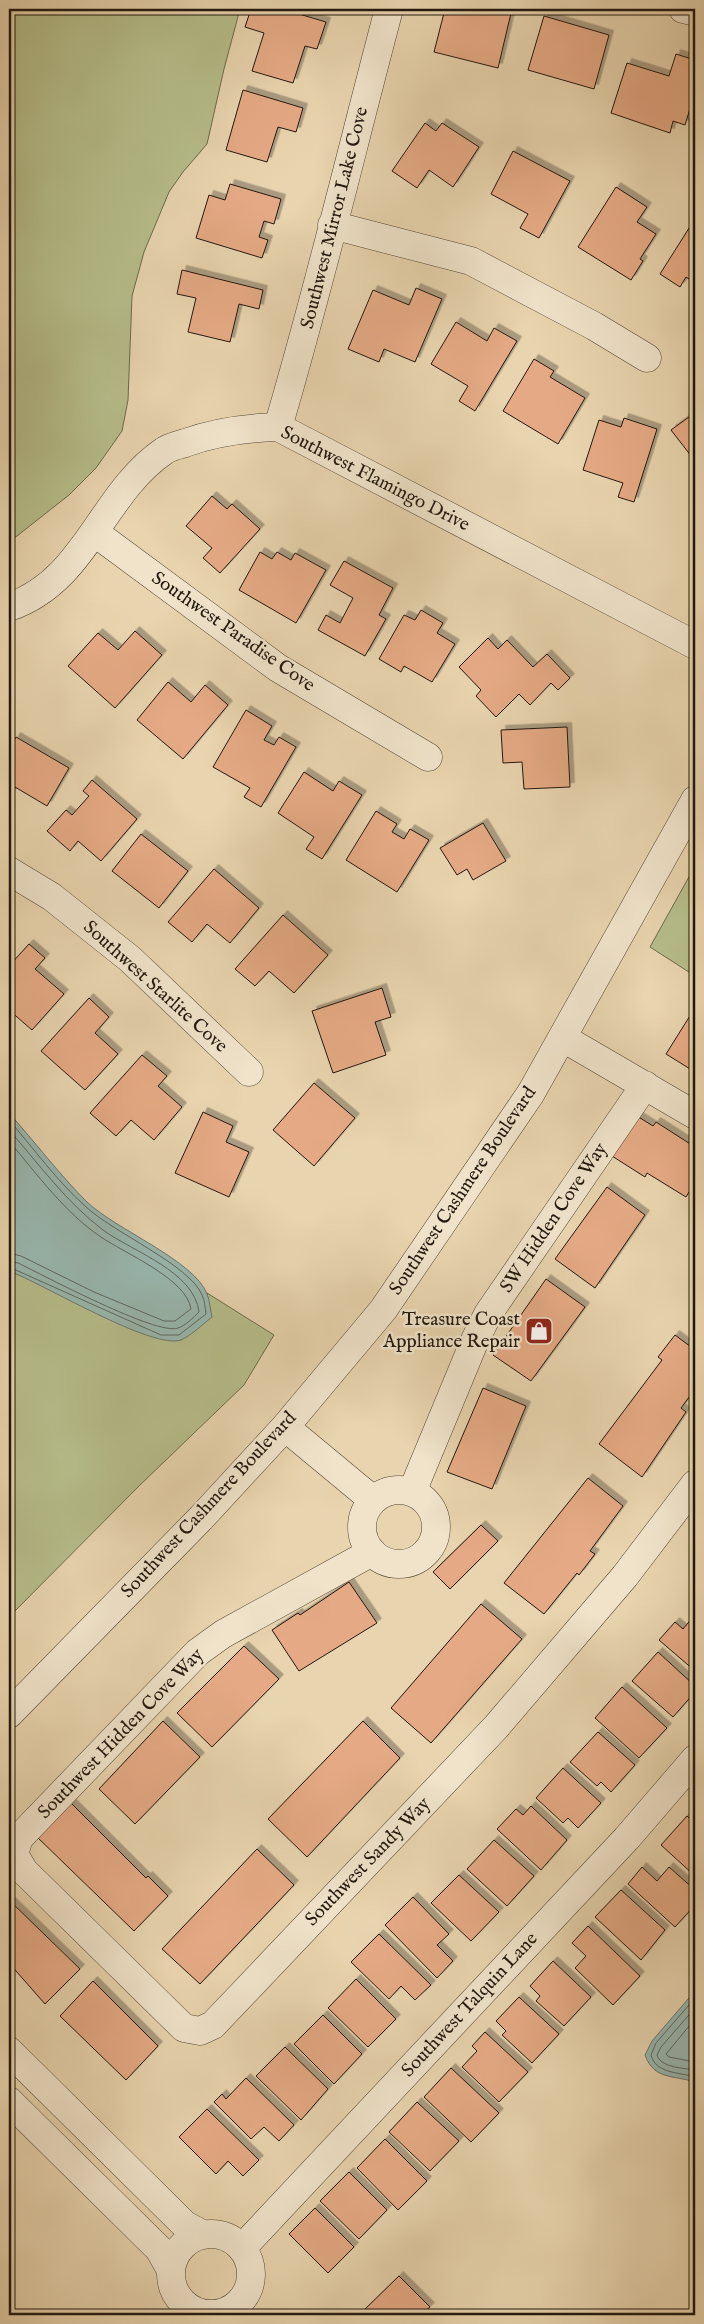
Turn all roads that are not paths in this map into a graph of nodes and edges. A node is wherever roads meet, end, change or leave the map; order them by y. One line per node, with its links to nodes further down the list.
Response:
1 (389, 9): 4 (street, Southwest Mirror Lake Cove)
2 (684, 9): 3 (street)
3 (695, 12)
4 (332, 225): 5 (street); 6 (street, Southwest Mirror Lake Cove)
5 (647, 358)
6 (278, 427): 7 (street, Southwest Flamingo Drive); 9 (street, Southwest Flamingo Drive)
7 (94, 532): 8 (street, Southwest Flamingo Drive); 10 (street, Southwest Paradise Cove)
8 (9, 607)
9 (695, 645)
10 (428, 756)
11 (695, 800): 13 (street, Southwest Cashmere Boulevard)
12 (9, 871): 14 (street, Southwest Starlite Cove)
13 (563, 1038): 15 (street); 17 (street, Southwest Cashmere Boulevard)
14 (249, 1072)
15 (645, 1086): 16 (street); 19 (street, SW Hidden Cove Way)
16 (695, 1115)
17 (285, 1427): 20 (street); 22 (street, Southwest Cashmere Boulevard)
18 (695, 1484): 24 (street, Southwest Sandy Way)
19 (412, 1492): 20 (street); 21 (street)
20 (373, 1500): 21 (street)
21 (372, 1552): 24 (street, Southwest Hidden Cove Way)
22 (9, 1714)
23 (695, 1758): 30 (street, Southwest Talquin Lane)
24 (14, 1854)
25 (9, 2050): 26 (street)
26 (57, 2098): 28 (street); 29 (street)
27 (9, 2101): 28 (street)
28 (37, 2129): 31 (street)
29 (204, 2234): 30 (street); 31 (street)
30 (242, 2248): 33 (street)
31 (171, 2270): 32 (street)
32 (176, 2308): 33 (street)
33 (240, 2311)

